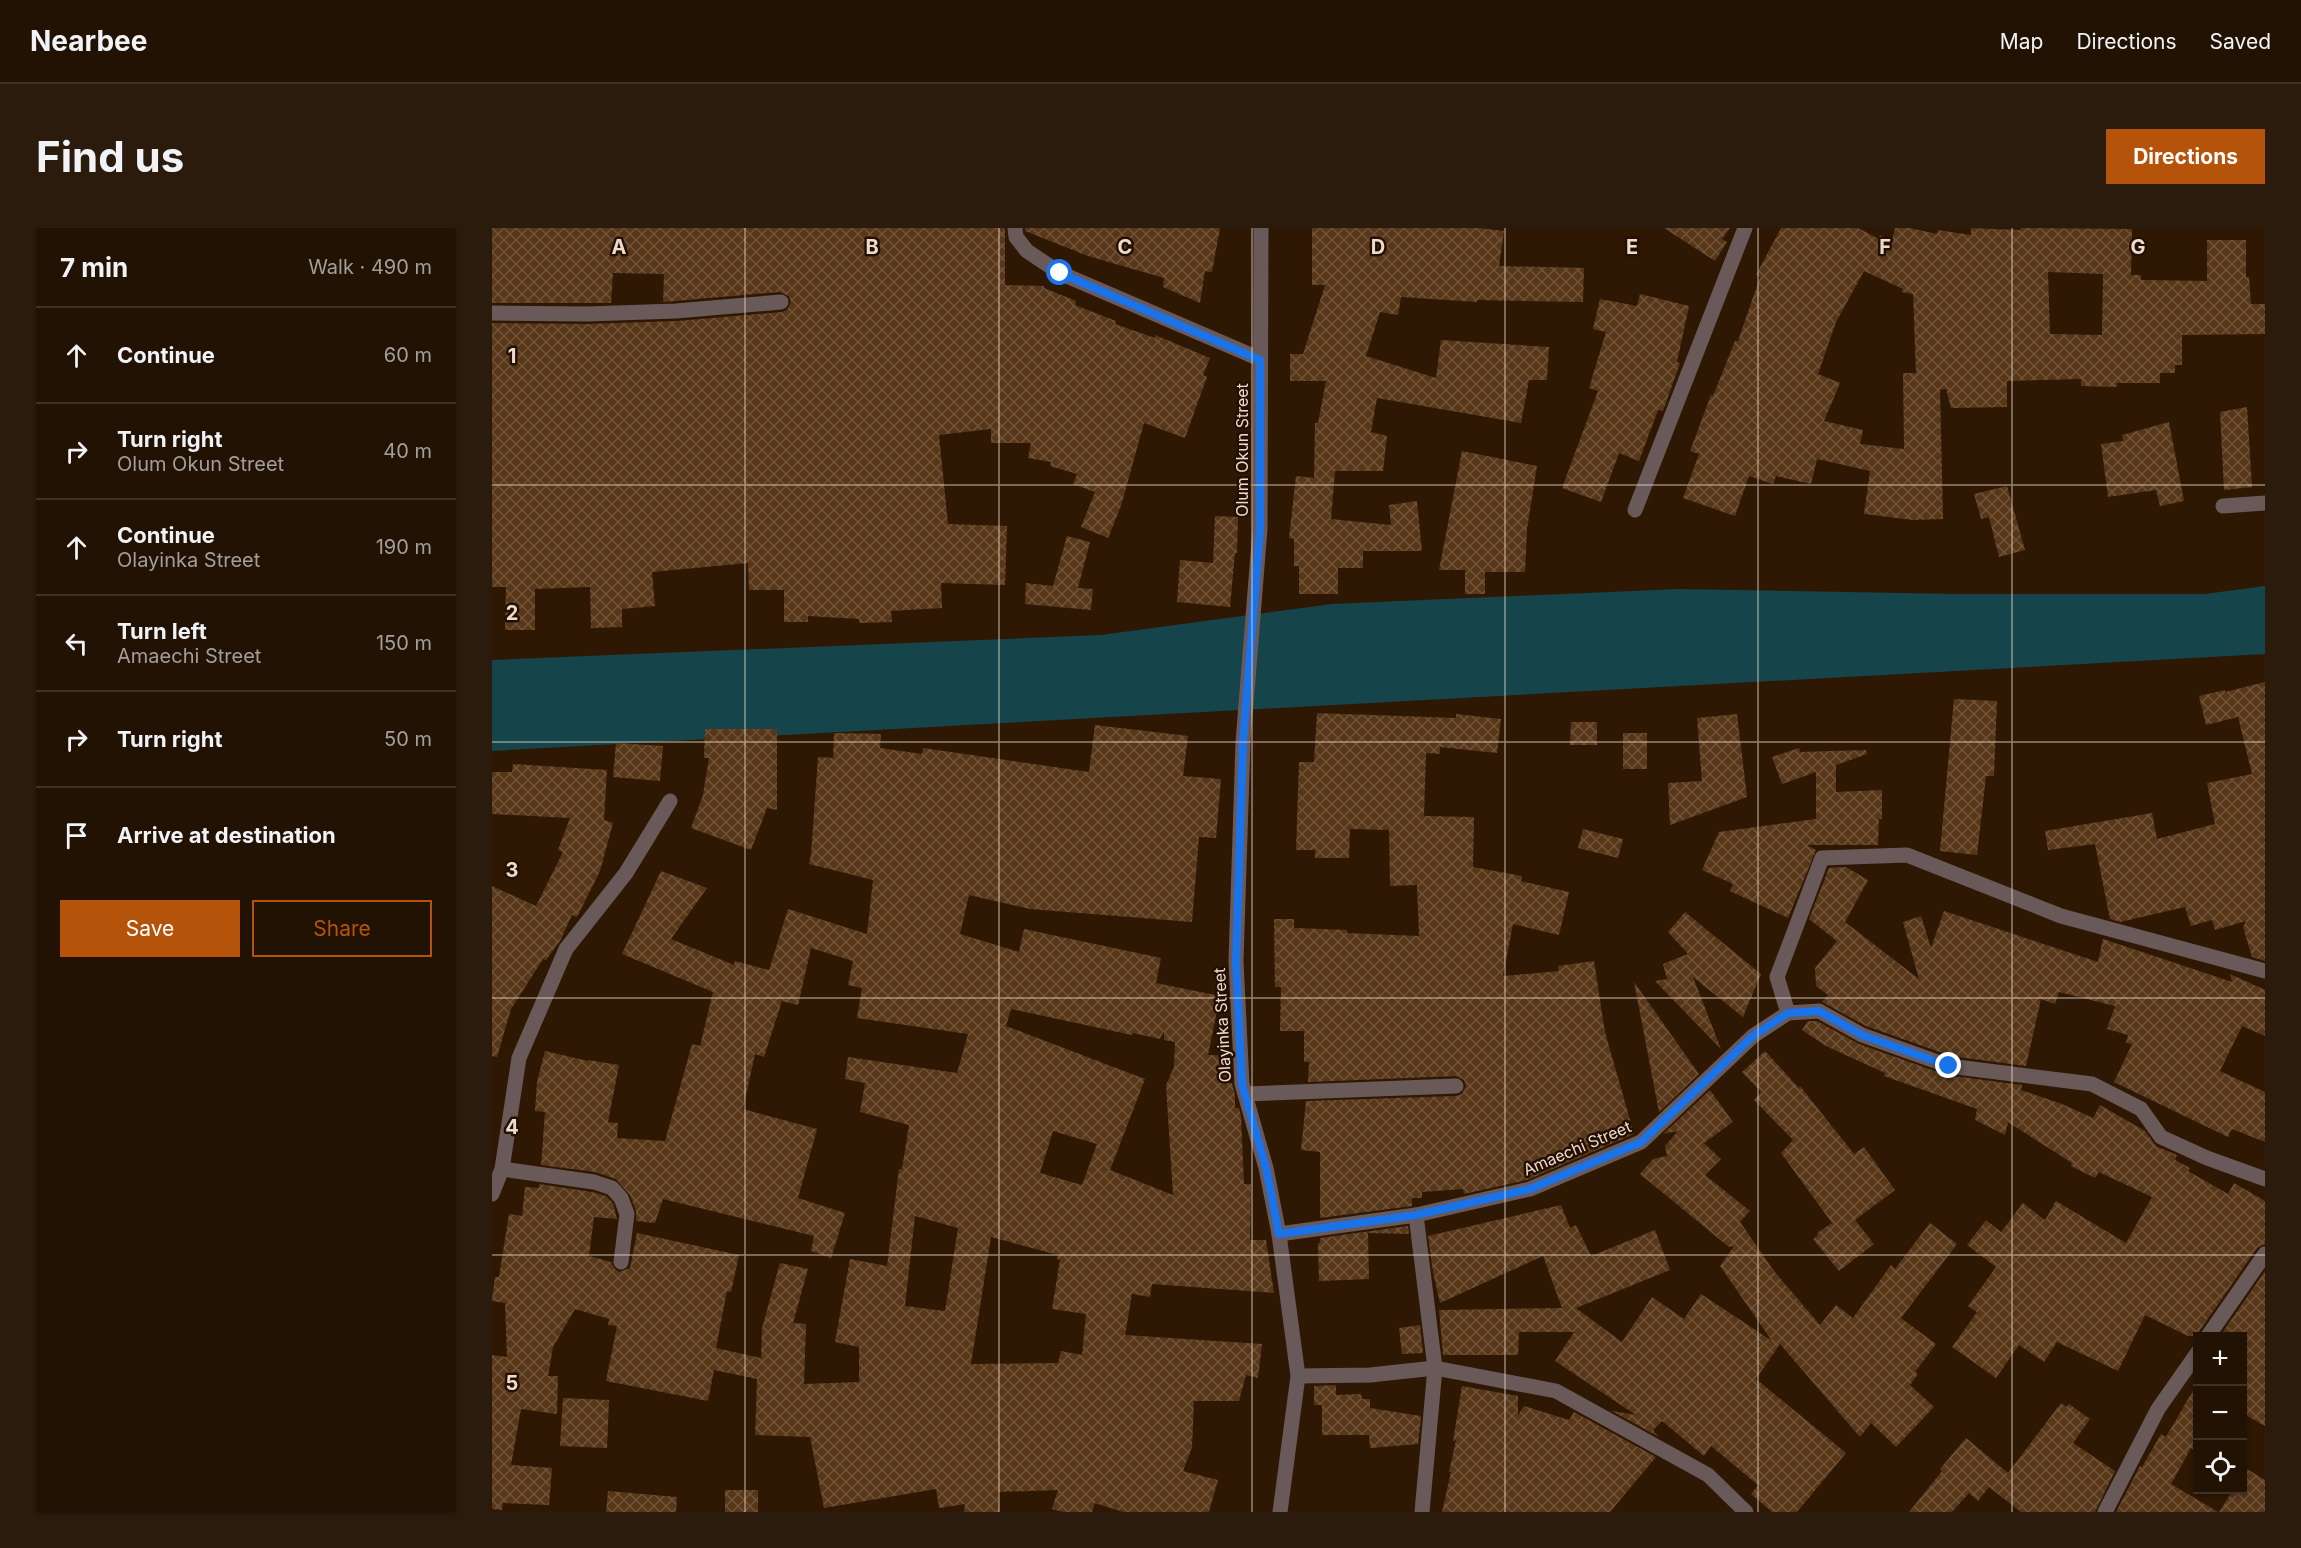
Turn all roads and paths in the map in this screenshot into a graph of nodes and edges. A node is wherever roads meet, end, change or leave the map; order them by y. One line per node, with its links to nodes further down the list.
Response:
1 (1015, 228): 6 (street)
2 (1261, 228): 6 (street, Olum Okun Street)
3 (1745, 228): 9 (street)
4 (781, 302): 5 (street)
5 (492, 313)
6 (1260, 360): 10 (street, Olum Okun Street)
7 (2265, 503): 8 (street)
8 (2223, 506)
9 (1635, 510)
10 (1260, 529): 15 (street, Olayinka Street)
11 (670, 801): 16 (street)
12 (2265, 971): 13 (street)
13 (1788, 1013): 17 (street); 19 (street, Amaechi Street)
14 (1456, 1086): 15 (street)
15 (1244, 1089): 20 (street, Olayinka Street)
16 (502, 1169): 18 (street); 22 (street)
17 (2265, 1179)
18 (492, 1194)
19 (1416, 1215): 20 (street, Amaechi Street); 25 (street)
20 (1279, 1234): 26 (street, Olayinka Street)
21 (2265, 1254): 23 (street)
22 (621, 1262)
23 (2211, 1332)
24 (2193, 1359): 30 (street)
25 (1435, 1368): 26 (street); 28 (street); 29 (street)
26 (1298, 1376): 27 (street, Olayinka Street)
27 (1280, 1512)
28 (1422, 1512)
29 (1746, 1512)
30 (2105, 1512)

